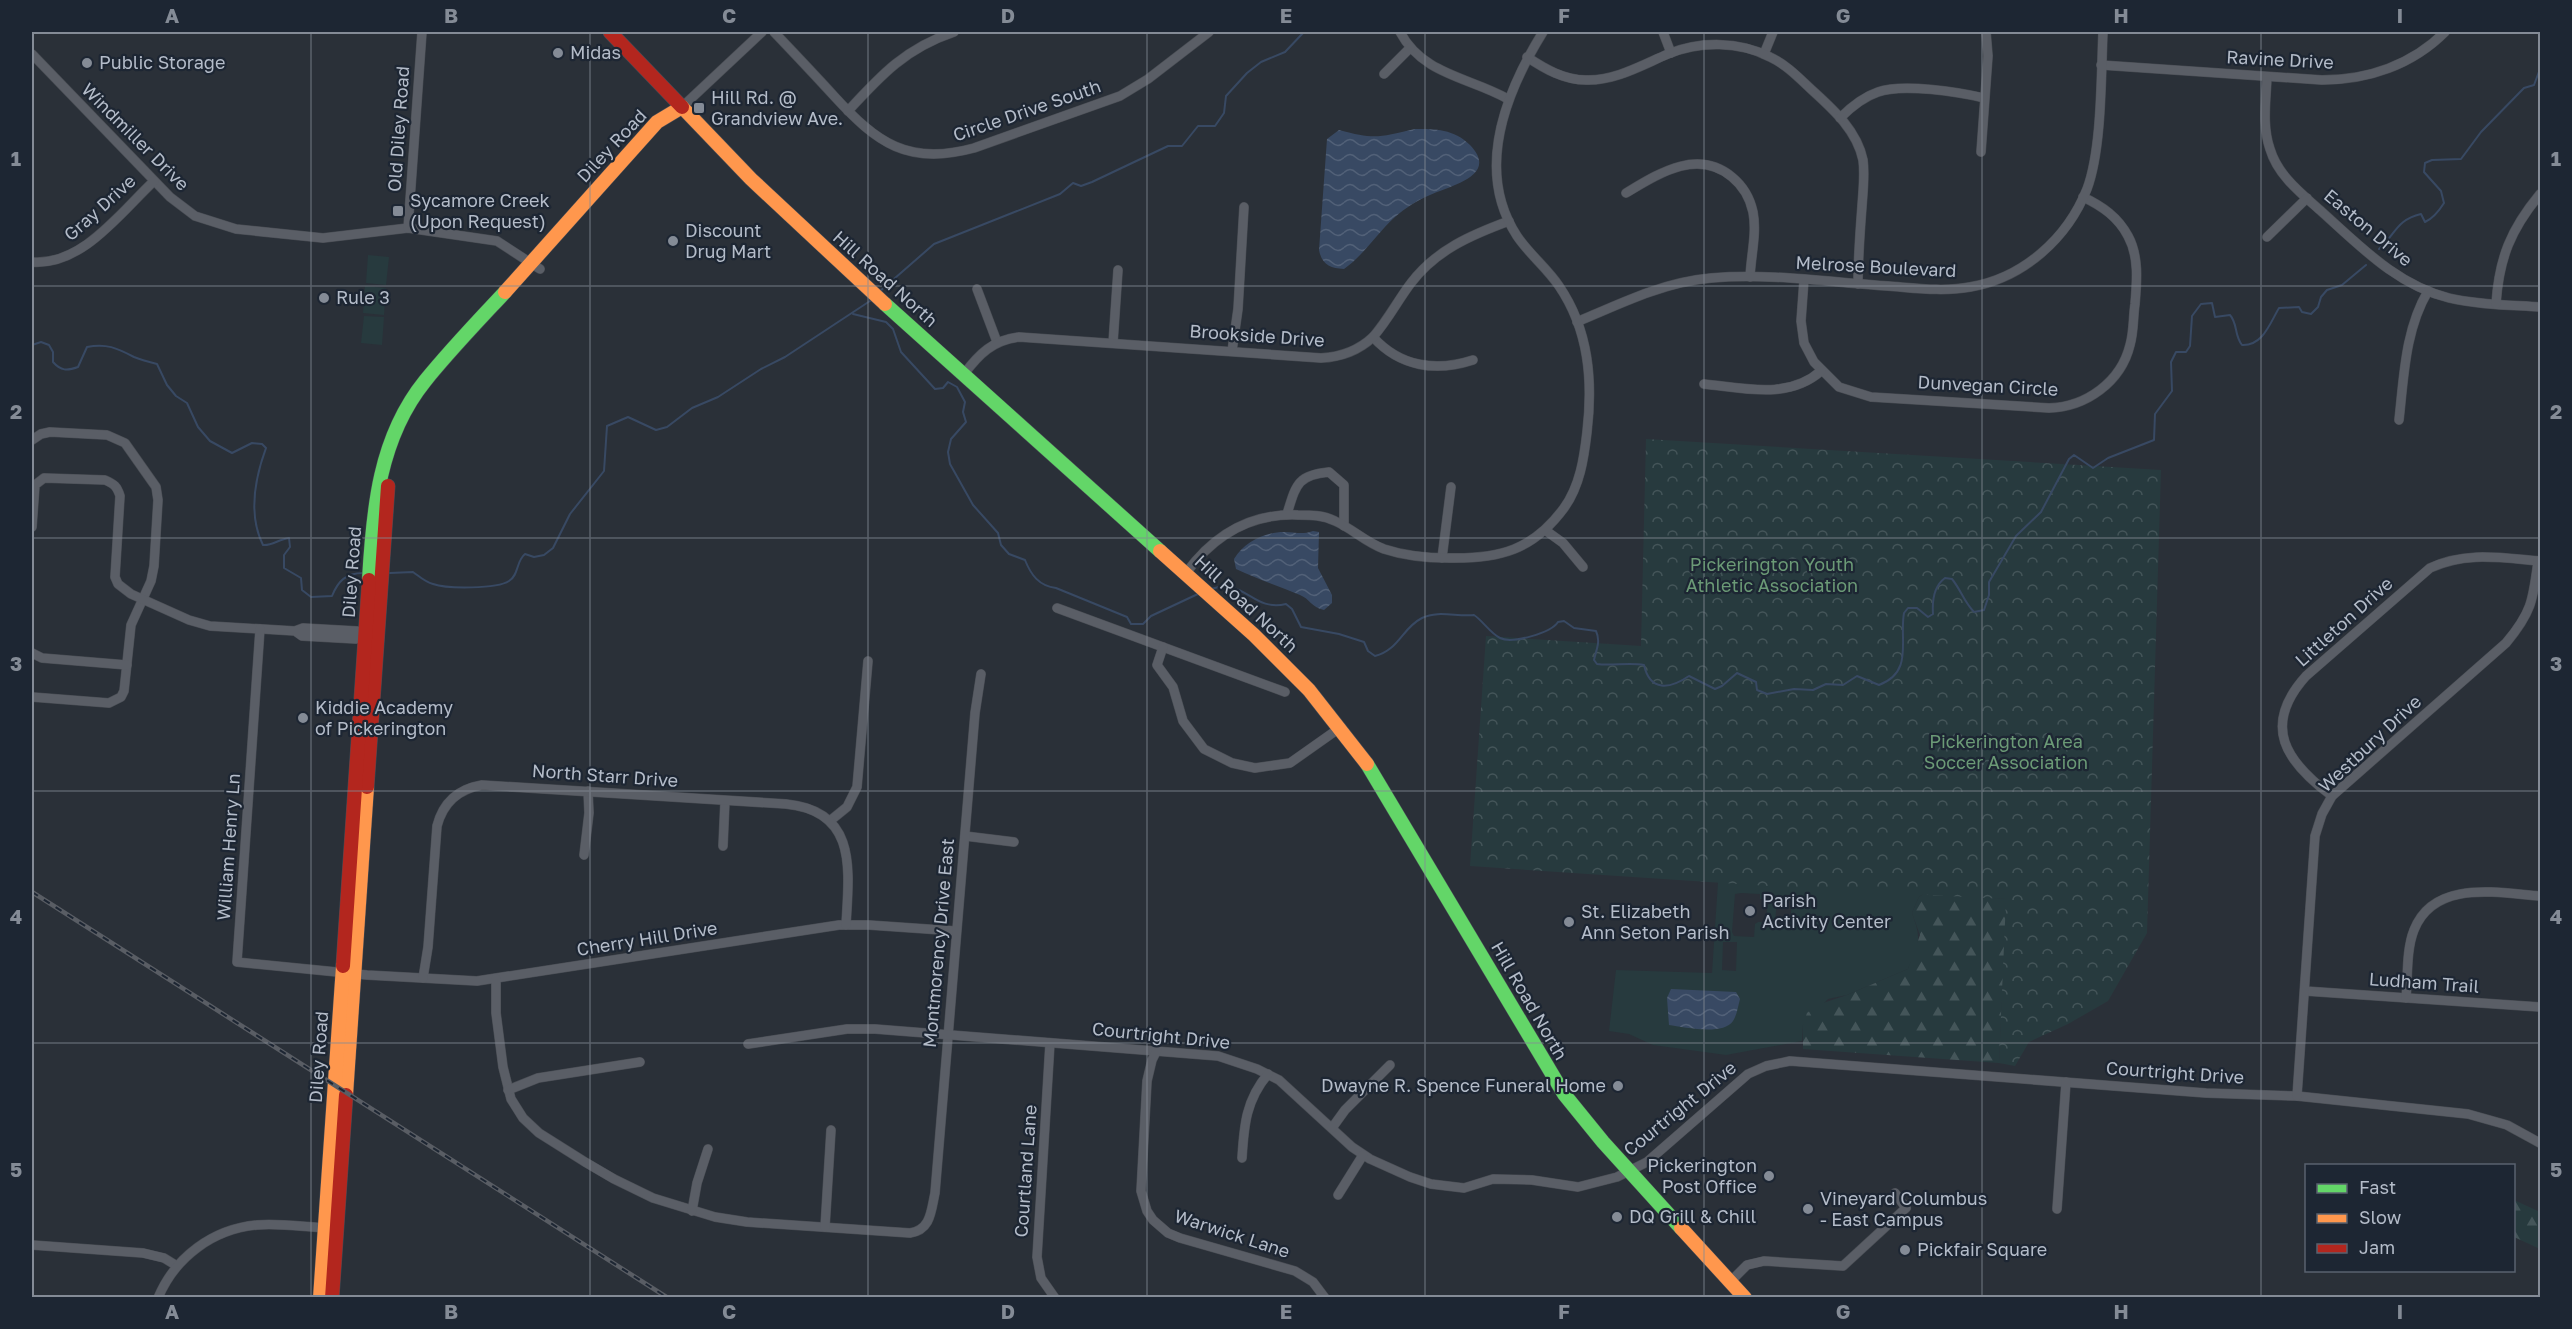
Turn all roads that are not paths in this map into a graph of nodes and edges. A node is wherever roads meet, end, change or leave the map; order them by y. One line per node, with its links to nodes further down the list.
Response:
1 (422, 32): 35 (street, Old Diley Road)
2 (610, 32): 24 (main road, Hill Road North)
3 (762, 32): 24 (street)
4 (774, 32): 25 (street, Circle Drive South)
5 (954, 32): 25 (street)
6 (1209, 32): 25 (street, Circle Drive South)
7 (1400, 32): 14 (street)
8 (1543, 32): 18 (street)
9 (1663, 32): 15 (street)
10 (1773, 32): 17 (street)
11 (1986, 32): 22 (street)
12 (2103, 32): 19 (street, Melrose Boulevard)
13 (2445, 32): 21 (street, Ravine Drive)
14 (1410, 48): 20 (street); 23 (street)
15 (1671, 53): 17 (street); 18 (street)
16 (32, 54): 28 (street, Windmiller Drive)
17 (1764, 54): 26 (street)
18 (1527, 57): 23 (street)
19 (2101, 65): 21 (street, Ravine Drive); 31 (street, Melrose Boulevard)
20 (1384, 74)
21 (2267, 77): 32 (street, Easton Drive)
22 (1984, 98): 26 (street); 27 (street)
23 (1508, 99): 34 (street)
24 (682, 107): 38 (main road, Diley Road); 54 (main road, Hill Road North)
25 (848, 111)
26 (1840, 118): 42 (street)
27 (1981, 152)
28 (153, 181): 35 (street, Windmiller Drive); 37 (street, Gray Drive)
29 (1626, 193): 40 (street)
30 (2541, 194): 45 (street)
31 (2083, 197): 42 (street, Melrose Boulevard); 53 (street, Dunvegan Circle)
32 (2307, 198): 36 (street); 44 (street, Easton Drive)
33 (1244, 207): 51 (street)
34 (1509, 221): 47 (street); 48 (street, Brookside Drive)
35 (408, 228): 38 (street, Windmiller Drive)
36 (2267, 237)
37 (32, 262)
38 (535, 266): 70 (main road, Diley Road)
39 (1118, 270): 50 (street)
40 (1750, 277): 41 (street, Melrose Boulevard); 47 (street, Melrose Boulevard)
41 (1804, 280): 42 (street, Melrose Boulevard); 53 (street, Dunvegan Circle)
42 (1858, 284)
43 (977, 289): 49 (street)
44 (2428, 291): 45 (street, Easton Drive); 56 (street)
45 (2496, 304): 46 (street, Easton Drive)
46 (2541, 306)
47 (1577, 322): 62 (street)
48 (1373, 337): 51 (street, Brookside Drive); 52 (street)
49 (997, 342): 50 (street, Brookside Drive); 54 (street)
50 (1113, 343): 51 (street, Brookside Drive)
51 (1232, 351)
52 (1473, 360)
53 (1821, 371): 55 (street)
54 (964, 374): 66 (main road, Hill Road North)
55 (1704, 384)
56 (2399, 420)
57 (32, 440): 67 (street)
58 (1451, 487): 63 (street)
59 (1287, 514): 60 (street); 60 (street); 66 (street)
60 (1344, 525): 63 (street)
61 (32, 528): 67 (street)
62 (1545, 530): 63 (street); 65 (street)
63 (1442, 558)
64 (2539, 561): 80 (street, Westbury Drive); 80 (street, Littleton Drive)
65 (1583, 567)
66 (1186, 573): 78 (main road, Hill Road North)
67 (142, 599): 69 (street); 74 (street)
68 (1057, 608): 71 (street)
69 (260, 629): 70 (street); 90 (street, William Henry Ln)
70 (368, 636): 90 (main road, Diley Road)
71 (1162, 648): 76 (street); 78 (street)
72 (32, 653): 74 (street)
73 (868, 662): 82 (street)
74 (127, 665): 77 (street)
75 (981, 674): 83 (street, Montmorency Drive East)
76 (1285, 692)
77 (32, 697)
78 (1341, 727): 112 (main road, Hill Road North)
79 (588, 792): 81 (street, North Starr Drive); 86 (street); 91 (street, North Starr Drive)
80 (2332, 796): 93 (street, Westbury Drive)
81 (725, 801): 82 (street, North Starr Drive); 85 (street)
82 (831, 820): 88 (street)
83 (965, 836): 84 (street); 89 (street, Montmorency Drive East)
84 (1014, 842)
85 (723, 846)
86 (584, 855)
87 (2541, 896): 94 (street)
88 (846, 925): 89 (street, Cherry Hill Drive); 92 (street, Cherry Hill Drive)
89 (956, 931): 96 (street, Montmorency Drive East)
90 (348, 972): 91 (street, Cherry Hill Drive); 118 (main road, Diley Road)
91 (423, 978): 92 (street, Cherry Hill Drive)
92 (496, 980): 104 (street)
93 (2305, 992): 94 (street, Ludham Trail); 105 (street, Westbury Drive)
94 (2406, 998): 95 (street, Ludham Trail)
95 (2541, 1007)
96 (948, 1034): 97 (street, Courtright Drive); 98 (street, Courtright Drive); 117 (street, Montmorency Drive East)
97 (1050, 1043): 99 (street, Courtright Drive); 122 (street, Courtland Lane)
98 (748, 1044)
99 (1157, 1050): 102 (street, Courtright Drive); 126 (street, Warwick Lane)
100 (640, 1062): 104 (street)
101 (1390, 1065): 106 (street)
102 (1268, 1074): 106 (street, Courtright Drive); 111 (street)
103 (2066, 1082): 105 (street, Courtright Drive); 112 (street, Courtright Drive); 115 (street)
104 (508, 1090): 116 (street)
105 (2297, 1096): 108 (street, Courtright Drive)
106 (1332, 1128): 110 (street, Courtright Drive)
107 (831, 1130): 117 (street)
108 (2541, 1143)
109 (708, 1149): 116 (street)
110 (1363, 1155): 112 (street, Courtright Drive); 114 (street)
111 (1242, 1158)
112 (1630, 1172): 121 (main road, Hill Road North)
113 (1894, 1192): 121 (street)
114 (1338, 1195)
115 (2057, 1209)
116 (692, 1211): 117 (street)
117 (825, 1227)
118 (331, 1229): 120 (street); 124 (main road, Diley Road); 125 (main road, Diley Road)
119 (32, 1245): 120 (street)
120 (177, 1266): 123 (street)
121 (1730, 1282): 127 (main road, Hill Road North)
122 (1053, 1297)
123 (158, 1298)
124 (320, 1298)
125 (332, 1298)
126 (1325, 1298)
127 (1745, 1298)

